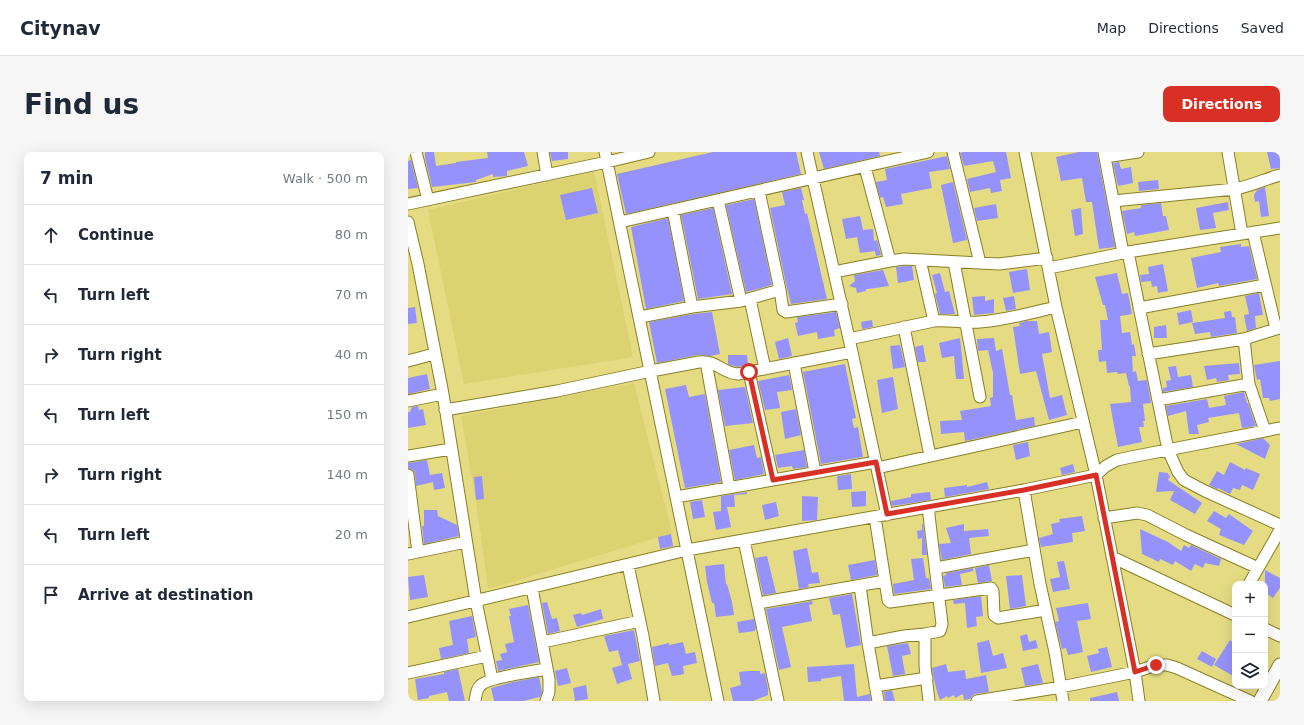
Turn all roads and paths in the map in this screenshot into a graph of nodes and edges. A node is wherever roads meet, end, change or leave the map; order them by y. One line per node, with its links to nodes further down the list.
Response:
1 (416, 152): 18 (street)
2 (543, 152): 13 (street)
3 (649, 152): 11 (street)
4 (807, 152): 15 (street)
5 (928, 152): 12 (street)
6 (953, 152): 32 (street)
7 (1025, 152): 33 (street)
8 (1138, 152): 10 (street)
9 (1228, 152): 16 (street)
10 (1104, 154): 20 (street)
11 (606, 157): 13 (street); 24 (street)
12 (865, 167): 15 (street); 30 (street)
13 (547, 175): 18 (street)
14 (1280, 175): 16 (street)
15 (813, 179): 17 (street); 35 (street)
16 (1235, 189): 20 (street); 27 (street)
17 (759, 191): 19 (street); 37 (street)
18 (428, 200): 21 (street)
19 (718, 200): 22 (street); 38 (street)
20 (1113, 201): 28 (street)
21 (408, 204)
22 (673, 210): 24 (street); 40 (street)
23 (408, 222): 34 (street)
24 (620, 222): 43 (street)
25 (1280, 228): 26 (street)
26 (1253, 232): 27 (street); 36 (street)
27 (1242, 234): 28 (street)
28 (1125, 252): 33 (street); 42 (street)
29 (920, 260): 30 (street); 31 (street); 44 (street)
30 (890, 261): 35 (street)
31 (954, 262): 32 (street); 45 (street)
32 (980, 263): 33 (street)
33 (1048, 263): 41 (street)
34 (413, 265): 51 (street)
35 (834, 272): 39 (street)
36 (1264, 285): 42 (street); 47 (street)
37 (780, 290): 38 (street); 39 (street)
38 (745, 300): 40 (street); 56 (street)
39 (842, 304): 48 (street)
40 (692, 307): 43 (street)
41 (1056, 307): 45 (street); 65 (street)
42 (1139, 308): 52 (street)
43 (640, 317): 57 (street)
44 (934, 321): 45 (street); 46 (street)
45 (967, 322): 61 (street)
46 (904, 327): 48 (street); 71 (street)
47 (1278, 328): 49 (street)
48 (850, 339): 50 (street)
49 (1244, 340): 52 (street); 59 (street)
50 (852, 352): 55 (street); 72 (street)
51 (434, 354): 53 (street); 60 (street)
52 (1148, 354): 62 (street)
53 (408, 361)
54 (706, 362): 57 (street); 58 (street); 77 (street)
55 (794, 363): 56 (street); 73 (street)
56 (765, 369): 58 (street)
57 (651, 371): 64 (street); 79 (street)
58 (749, 372): 76 (street)
59 (1249, 384): 62 (street); 67 (street)
60 (443, 394): 63 (street); 64 (street)
61 (980, 397)
62 (1158, 400): 69 (street)
63 (408, 401)
64 (445, 410): 68 (street)
65 (1083, 422): 71 (street); 75 (street)
66 (1280, 428): 67 (street)
67 (1265, 431): 69 (street)
68 (451, 449): 70 (street); 87 (street)
69 (1168, 450): 75 (street); 84 (street)
70 (408, 456)
71 (930, 456): 72 (street)
72 (876, 465): 73 (street); 81 (street)
73 (815, 472): 76 (street)
74 (408, 475): 90 (street)
75 (1096, 475): 78 (street); 83 (street)
76 (773, 480): 77 (street)
77 (729, 488): 79 (street)
78 (1024, 490): 80 (street); 89 (street)
79 (676, 497): 88 (street)
80 (928, 507): 81 (street); 93 (street)
81 (887, 514): 82 (street)
82 (875, 517): 86 (street); 96 (street)
83 (1104, 518): 91 (street); 94 (street)
84 (1280, 525)
85 (1280, 530): 94 (street)
86 (744, 540): 88 (street); 101 (street)
87 (466, 542): 90 (street); 100 (street)
88 (687, 550): 92 (street); 123 (street)
89 (1034, 550): 93 (street); 102 (street)
90 (413, 553)
91 (1112, 557): 103 (street); 114 (street)
92 (628, 565): 98 (street); 105 (street)
93 (936, 568): 99 (street)
94 (1258, 568): 95 (street)
95 (1251, 581)
96 (885, 582): 97 (street); 99 (street)
97 (860, 586): 101 (street); 110 (street)
98 (532, 588): 100 (street); 109 (street)
99 (939, 596): 102 (street); 107 (street)
100 (476, 601): 104 (street); 111 (street)
101 (758, 603): 124 (street)
102 (1046, 610): 119 (street)
103 (1232, 612)
104 (408, 617)
105 (640, 621): 109 (street); 122 (street)
106 (1268, 630): 108 (street)
107 (925, 634): 110 (street); 116 (street)
108 (1280, 636)
109 (542, 642): 113 (street)
110 (868, 643): 118 (street)
111 (487, 656): 115 (street); 117 (street)
112 (1280, 665): 131 (street)
113 (547, 668): 117 (street); 121 (street)
114 (1135, 672): 119 (street); 129 (street); 130 (street)
115 (408, 673)
116 (927, 678): 118 (street); 126 (street)
117 (492, 680): 120 (street)
118 (875, 686): 125 (street)
119 (1060, 687): 127 (street); 128 (street)
120 (475, 701)
121 (546, 701)
122 (654, 701)
123 (718, 701)
124 (778, 701)
125 (878, 701)
126 (929, 701)
127 (977, 701)
128 (1063, 701)
129 (1140, 701)
130 (1250, 701)
131 (1260, 701)

